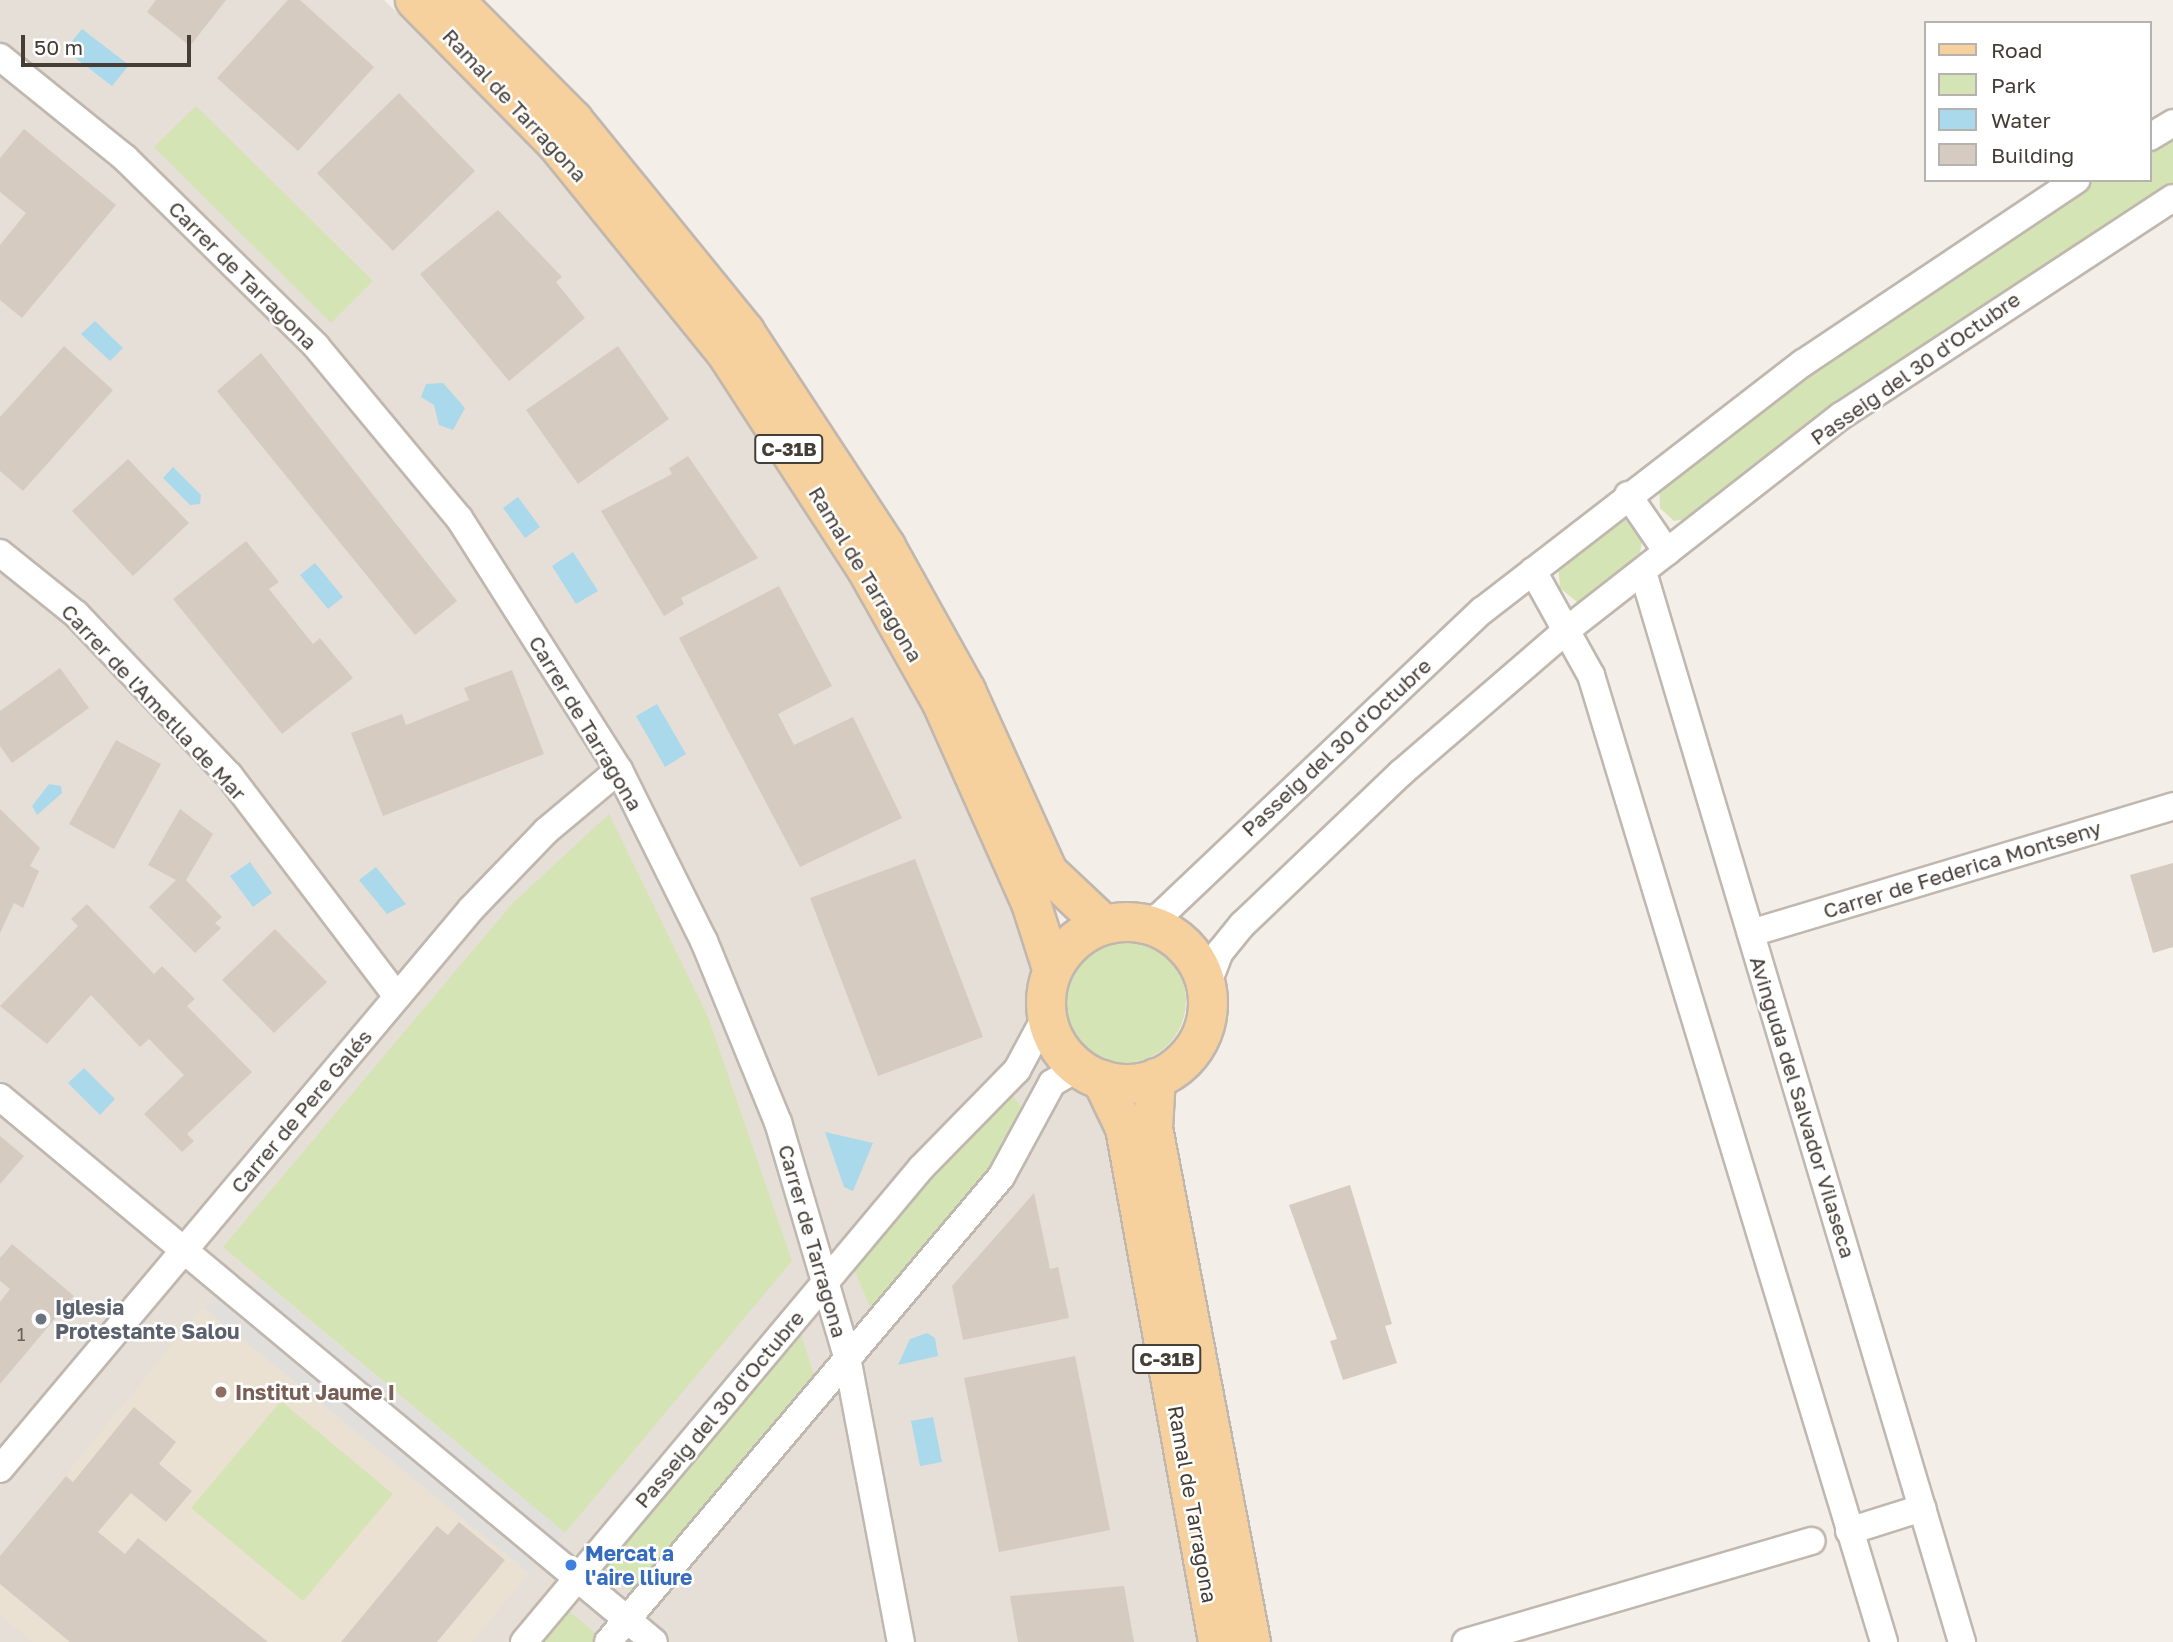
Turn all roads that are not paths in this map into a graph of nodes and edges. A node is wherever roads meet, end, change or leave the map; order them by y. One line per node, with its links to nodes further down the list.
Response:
1 (415, 0): 18 (main road, Ramal de Tarragona / C-31B)
2 (454, 0): 16 (main road, Ramal de Tarragona / C-31B)
3 (0, 57): 14 (street, Carrer de Tarragona)
4 (2173, 123): 5 (street)
5 (2152, 136)
6 (2073, 182): 8 (street, Passeig del 30 d'Octubre)
7 (2173, 198): 9 (street, Passeig del 30 d'Octubre)
8 (1628, 495): 9 (street); 11 (street, Passeig del 30 d'Octubre)
9 (1667, 552): 12 (street, Passeig del 30 d'Octubre)
10 (0, 553): 20 (street, Carrer de l'Ametlla de Mar)
11 (1534, 571): 13 (street); 16 (street, Passeig del 30 d'Octubre)
12 (1643, 572): 13 (street, Passeig del 30 d'Octubre); 17 (street, Avinguda del Salvador Vilaseca)
13 (1568, 629): 19 (street, Passeig del 30 d'Octubre); 30 (street)
14 (619, 770): 20 (street, Carrer de Pere Galés); 26 (street, Carrer de Tarragona)
15 (2173, 806): 17 (street, Carrer de Federica Montseny)
16 (1122, 924): 18 (main road, C-31B); 19 (main road, C-31B)
17 (1751, 933): 29 (street, Avinguda del Salvador Vilaseca)
18 (1052, 969): 21 (main road, C-31B)
19 (1206, 988): 23 (main road)
20 (397, 996): 25 (street, Carrer de Pere Galés)
21 (1046, 1016): 22 (main road, C-31B); 26 (street, Passeig del 30 d'Octubre)
22 (1090, 1074): 23 (main road); 27 (street); 38 (main road, Ramal de Tarragona / C-31B)
23 (1156, 1078): 39 (main road, Ramal de Tarragona / C-31B)
24 (0, 1097): 25 (street)
25 (186, 1248): 28 (street, Carrer de Pere Galés); 32 (street)
26 (827, 1281): 27 (street, Carrer de Tarragona); 32 (street, Passeig del 30 d'Octubre)
27 (847, 1357): 33 (street); 37 (street, Carrer de Tarragona)
28 (0, 1469)
29 (1922, 1508): 30 (street); 42 (street, Avinguda del Salvador Vilaseca)
30 (1849, 1531): 41 (street)
31 (1812, 1541): 40 (street)
32 (577, 1579): 33 (street); 34 (street, Passeig del 30 d'Octubre)
33 (627, 1619): 35 (street); 36 (street)
34 (524, 1642)
35 (608, 1642)
36 (653, 1642)
37 (901, 1642)
38 (1218, 1642)
39 (1251, 1642)
40 (1466, 1642)
41 (1884, 1642)
42 (1962, 1642)

